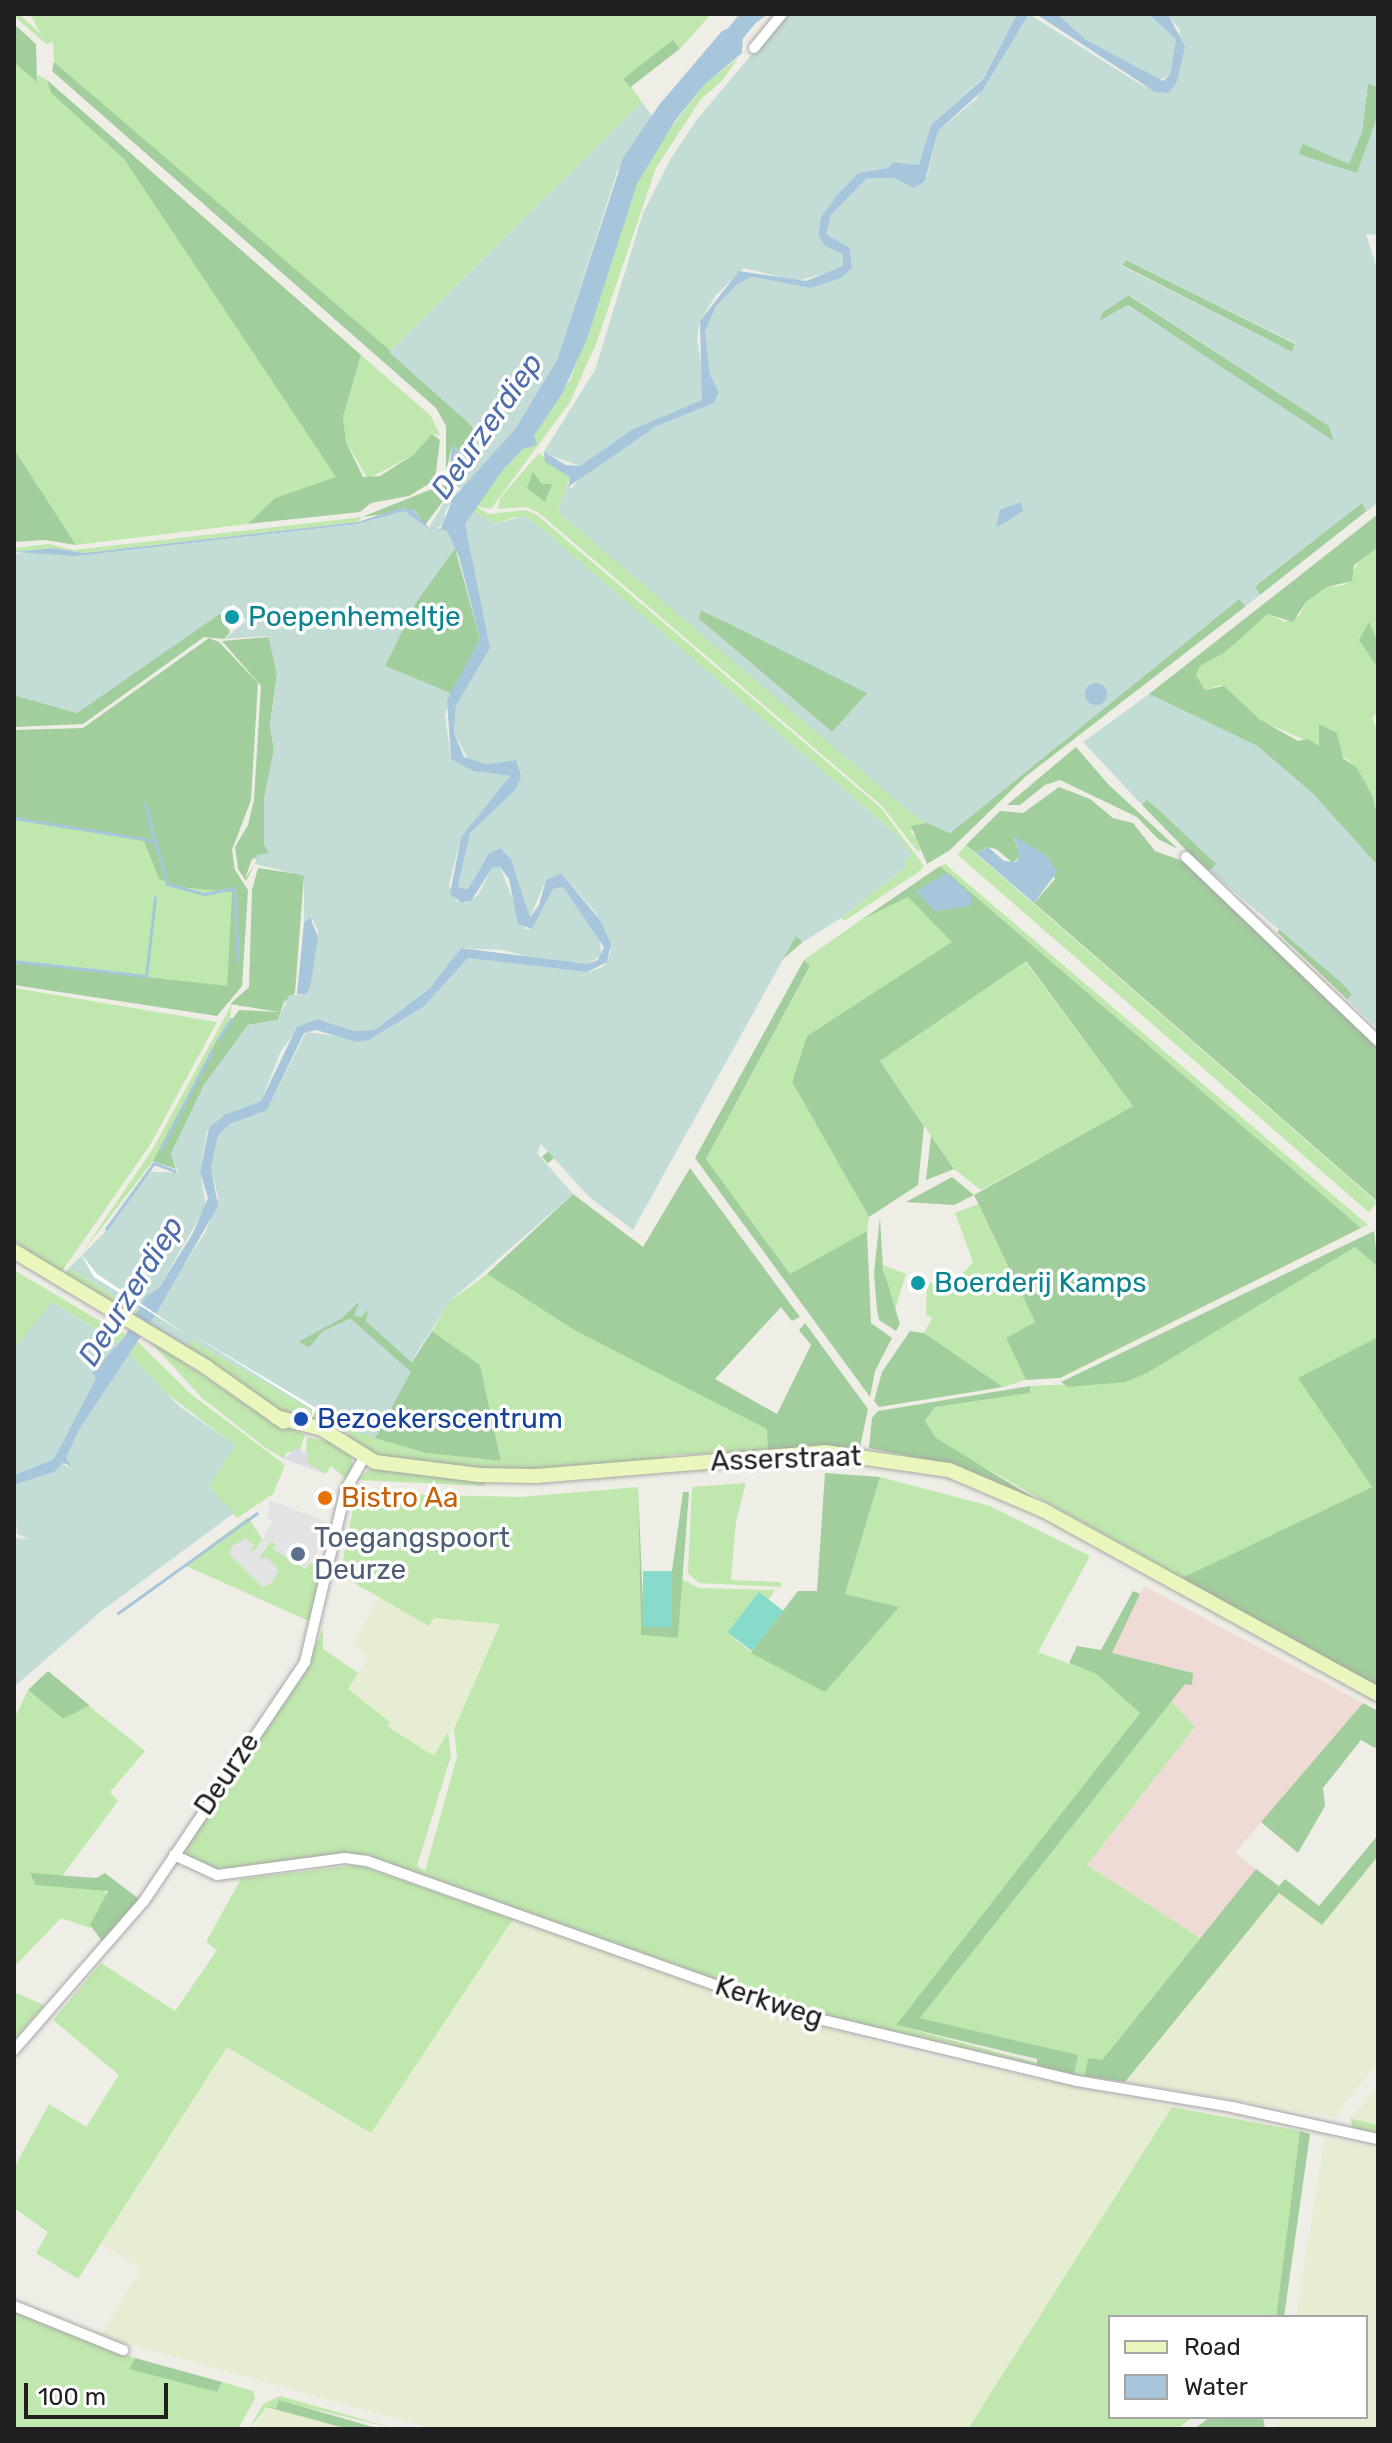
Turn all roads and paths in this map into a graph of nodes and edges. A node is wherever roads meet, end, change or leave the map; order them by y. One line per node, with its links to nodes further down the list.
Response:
1 (782, 14): 2 (street)
2 (754, 48)
3 (1186, 857): 4 (street)
4 (1378, 1041)
5 (14, 1251): 6 (main road, Asserstraat)
6 (364, 1458): 7 (main road, Asserstraat); 8 (street, Deurze)
7 (1378, 1694)
8 (174, 1855): 9 (street, Deurze); 10 (street, Kerkweg)
9 (14, 2050)
10 (1378, 2139)
11 (14, 2306): 12 (street)
12 (123, 2350)

